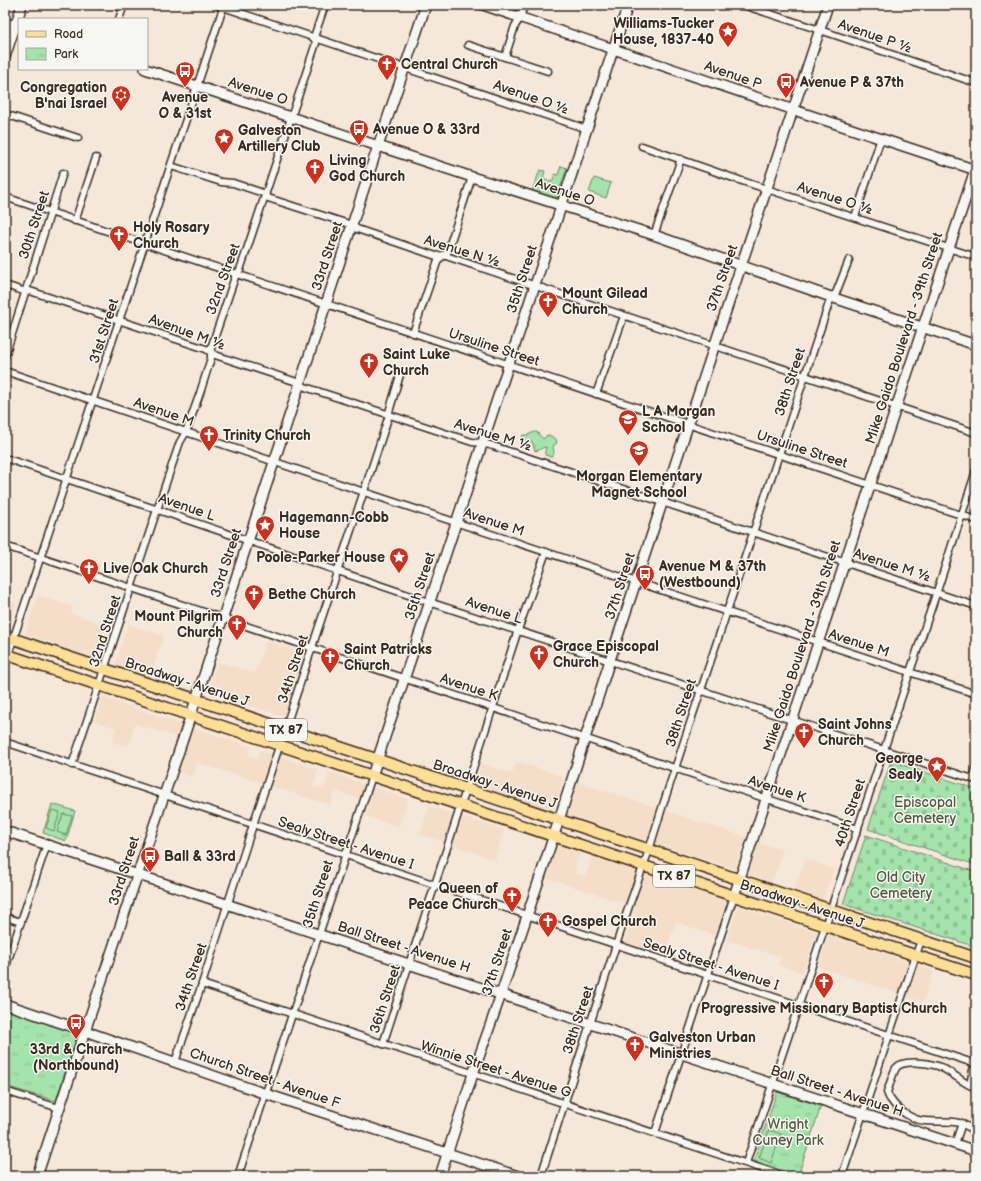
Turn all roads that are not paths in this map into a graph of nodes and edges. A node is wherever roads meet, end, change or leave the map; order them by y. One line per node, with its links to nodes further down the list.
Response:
1 (22, 5): 12 (street)
2 (124, 5): 13 (street)
3 (217, 5): 11 (street, Avenue O ½)
4 (325, 5): 18 (street, 32nd Street)
5 (426, 5): 23 (street, 33rd Street)
6 (483, 5): 14 (street, Avenue P)
7 (524, 5): 14 (street)
8 (628, 5): 20 (street, 35th Street)
9 (743, 5): 17 (street, Avenue P ½)
10 (828, 5): 17 (street, 37th Street)
11 (224, 6): 18 (street, Avenue O ½); 27 (street, 31st Street)
12 (19, 18)
13 (119, 18)
14 (520, 18): 20 (street, Avenue P); 22 (street)
15 (5, 22): 16 (street)
16 (17, 27): 21 (street)
17 (820, 30): 26 (street, Avenue P ½); 28 (street, 37th Street)
18 (314, 37): 23 (street, Avenue O ½); 30 (street, 32nd Street)
19 (468, 45): 22 (street)
20 (613, 49): 28 (street, Avenue P); 31 (street, 35th Street)
21 (5, 57)
22 (505, 57): 25 (street)
23 (405, 67): 31 (street, Avenue O ½); 34 (street, 33rd Street)
24 (148, 70): 27 (street, Avenue O)
25 (548, 71)
26 (976, 83)
27 (197, 86): 30 (street, Avenue O); 38 (street, 31st Street)
28 (794, 110): 33 (street, Avenue P); 42 (street, 37th Street)
29 (5, 114): 32 (street)
30 (291, 117): 34 (street, Avenue O); 43 (street, 32nd Street)
31 (587, 128): 45 (street, 35th Street)
32 (78, 138)
33 (881, 138): 39 (street, Avenue P); 47 (street)
34 (378, 146): 41 (street, Avenue O); 49 (street, 33rd Street)
35 (642, 146): 37 (street, Avenue O ½)
36 (96, 158): 48 (street)
37 (681, 159): 42 (street, Avenue O ½); 50 (street)
38 (171, 166): 43 (street, Avenue N ½); 51 (street, 31st Street)
39 (976, 169): 52 (street, Mike Gaido Boulevard - 39th Street)
40 (63, 174): 46 (street, 30th Street)
41 (472, 177): 45 (street, Avenue O); 53 (street)
42 (767, 189): 47 (street, Avenue O ½); 56 (street, 37th Street)
43 (265, 195): 49 (street, Avenue N ½); 57 (street, 32nd Street)
44 (5, 198): 46 (street, Ursuline Street)
45 (561, 206): 50 (street, Avenue O); 59 (street, 35th Street)
46 (51, 213): 48 (street, Ursuline Street); 60 (street, 30th Street)
47 (855, 217): 52 (street, Avenue O ½)
48 (75, 220): 51 (street, Ursuline Street)
49 (352, 225): 53 (street, Avenue N ½); 62 (street, 33rd Street)
50 (654, 235): 56 (street, Avenue O)
51 (145, 244): 57 (street, Ursuline Street); 64 (street, 31st Street)
52 (949, 248): 54 (street, Avenue O ½); 65 (street, Mike Gaido Boulevard - 39th Street)
53 (443, 256): 59 (street, Avenue N ½); 66 (street)
54 (976, 257)
55 (849, 260): 61 (street, 38th Street)
56 (742, 267): 61 (street, Avenue O); 68 (street, 37th Street)
57 (236, 274): 62 (street, Ursuline Street); 69 (street, 32nd Street)
58 (5, 285): 60 (street, Avenue M ½)
59 (534, 286): 63 (street, Avenue N ½); 71 (street, 35th Street)
60 (26, 292): 64 (street, Avenue M ½); 70 (street, 30th Street)
61 (831, 297): 65 (street, Avenue O); 74 (street, 38th Street)
62 (326, 304): 66 (street, Ursuline Street); 75 (street, 33rd Street)
63 (624, 316): 68 (street, Avenue N ½); 76 (street)
64 (120, 320): 69 (street, Avenue M ½); 77 (street, 31st Street)
65 (923, 328): 67 (street, Avenue O); 78 (street, Mike Gaido Boulevard - 39th Street)
66 (413, 333): 71 (street, Ursuline Street)
67 (976, 345)
68 (714, 346): 74 (street, Avenue N ½); 80 (street, 37th Street)
69 (211, 352): 75 (street, Avenue M ½); 81 (street, 32nd Street)
70 (5, 356)
71 (508, 364): 76 (street, Ursuline Street); 83 (street, 35th Street)
72 (5, 371): 77 (street, Avenue M)
73 (400, 375): 79 (street, 34th Street)
74 (805, 376): 78 (street, Avenue N ½); 84 (street, 38th Street)
75 (300, 383): 79 (street, Avenue M ½); 86 (street, 33rd Street)
76 (596, 394): 80 (street, Ursuline Street)
77 (93, 401): 81 (street, Avenue M); 88 (street, 31st Street)
78 (897, 406): 82 (street, Avenue N ½); 89 (street, Mike Gaido Boulevard - 39th Street)
79 (389, 415): 83 (street, Avenue M ½); 90 (street, 34th Street)
80 (689, 424): 84 (street, Ursuline Street); 91 (street, 37th Street)
81 (186, 432): 86 (street, Avenue M); 92 (street, 32nd Street)
82 (976, 433)
83 (482, 443): 91 (street, Avenue M ½); 95 (street, 35th Street)
84 (779, 454): 89 (street, Ursuline Street); 96 (street, 38th Street)
85 (5, 458): 88 (street, Avenue L)
86 (274, 462): 90 (street, Avenue M); 97 (street, 33rd Street)
87 (976, 471): 93 (street, 40th Street)
88 (67, 479): 92 (street, Avenue L); 100 (street, 31st Street)
89 (871, 484): 93 (street, Ursuline Street); 101 (street, Mike Gaido Boulevard - 39th Street)
90 (364, 492): 95 (street, Avenue M); 102 (street, 34th Street)
91 (663, 502): 96 (street, Avenue M ½); 103 (street, 37th Street)
92 (157, 509): 97 (street, Avenue L); 104 (street, 32nd Street)
93 (962, 515): 94 (street, Ursuline Street); 105 (street, 40th Street)
94 (976, 520)
95 (456, 522): 99 (street, Avenue M); 106 (street, 35th Street)
96 (753, 532): 101 (street, Avenue M ½); 108 (street, 38th Street)
97 (248, 540): 102 (street, Avenue L); 109 (street, 33rd Street)
98 (5, 546): 100 (street, Avenue K)
99 (546, 552): 103 (street, Avenue M); 110 (street, 36th Street)
100 (40, 558): 104 (street, Avenue K); 111 (street, 31st Street)
101 (845, 562): 105 (street, Avenue M ½); 112 (street, Mike Gaido Boulevard - 39th Street)
102 (338, 570): 106 (street, Avenue L); 113 (street, 34th Street)
103 (636, 582): 108 (street, Avenue M); 115 (street, 37th Street)
104 (131, 588): 109 (street, Avenue K); 116 (street, 32nd Street)
105 (937, 593): 107 (street, Avenue M ½); 117 (street, 40th Street)
106 (430, 602): 110 (street, Avenue L); 118 (street, 35th Street)
107 (976, 606)
108 (727, 612): 112 (street, Avenue M); 120 (street, 38th Street)
109 (222, 618): 113 (street, Avenue K); 122 (street, 33rd Street)
110 (518, 630): 115 (street, Avenue L); 123 (street, 36th Street)
111 (9, 638): 114 (street, 31st Street); 116 (main road, Broadway - Avenue J / TX 87)
112 (818, 642): 117 (street, Avenue M); 125 (street, Mike Gaido Boulevard - 39th Street)
113 (313, 648): 118 (street, Avenue K); 126 (street, 34th Street)
114 (6, 658): 119 (main road, Broadway - Avenue J / TX 87)
115 (610, 660): 120 (street, Avenue L); 127 (street, 37th Street)
116 (105, 670): 119 (street, 32nd Street); 122 (main road, Broadway - Avenue J / TX 87)
117 (910, 672): 121 (street, Avenue M); 130 (street, 40th Street)
118 (404, 678): 123 (street, Avenue K); 131 (street, 35th Street)
119 (100, 685): 124 (main road, Broadway - Avenue J / TX 87); 132 (street, 32nd Street)
120 (701, 690): 125 (street, Avenue L); 133 (street, 38th Street)
121 (976, 694)
122 (195, 700): 124 (street, 33rd Street); 126 (main road, Broadway - Avenue J / TX 87)
123 (494, 708): 127 (street, Avenue K); 137 (street, 36th Street)
124 (190, 716): 129 (main road, Broadway - Avenue J / TX 87); 138 (street, 33rd Street)
125 (793, 719): 130 (street, Avenue L); 139 (street, Mike Gaido Boulevard - 39th Street)
126 (286, 730): 129 (street, 34th Street); 131 (main road, Broadway - Avenue J / TX 87)
127 (585, 738): 133 (street, Avenue K); 141 (street, 37th Street)
128 (5, 742): 132 (street, Sealy Street - Avenue I)
129 (280, 746): 135 (main road, Broadway - Avenue J / TX 87); 142 (street, 34th Street)
130 (884, 750): 136 (street, Avenue L); 143 (street, 40th Street)
131 (377, 760): 135 (street, 35th Street); 137 (main road, Broadway - Avenue J / TX 87)
132 (72, 765): 138 (street, Sealy Street - Avenue I)
133 (675, 768): 139 (street, Avenue K); 147 (street, 38th Street)
134 (976, 769): 136 (street)
135 (372, 776): 140 (main road, Broadway - Avenue J / TX 87); 148 (street, 35th Street)
136 (974, 779)
137 (466, 790): 140 (street, 36th Street); 141 (main road, Broadway - Avenue J / TX 87)
138 (164, 795): 142 (street, Sealy Street - Avenue I); 150 (street, 33rd Street)
139 (766, 798): 143 (street, Avenue K); 151 (street, Mike Gaido Boulevard - 39th Street)
140 (461, 806): 145 (main road, Broadway - Avenue J / TX 87); 152 (street, 36th Street)
141 (559, 820): 145 (street, 37th Street); 147 (main road, Broadway - Avenue J / TX 87)
142 (253, 825): 148 (street, Sealy Street - Avenue I); 154 (street, 34th Street)
143 (858, 829): 155 (street, 40th Street)
144 (5, 831): 146 (street, Ball Street - Avenue H)
145 (553, 836): 149 (main road, Broadway - Avenue J / TX 87); 156 (street, 37th Street)
146 (47, 844): 150 (street, Ball Street - Avenue H); 158 (street)
147 (649, 850): 149 (street, 38th Street); 151 (main road, Broadway - Avenue J / TX 87)
148 (345, 855): 152 (street, Sealy Street - Avenue I); 160 (street, 35th Street)
149 (643, 866): 153 (main road, Broadway - Avenue J / TX 87); 162 (street, 38th Street)
150 (137, 874): 154 (street, Ball Street - Avenue H); 175 (street, 33rd Street)
151 (740, 880): 153 (street, Mike Gaido Boulevard - 39th Street); 155 (main road, Broadway - Avenue J / TX 87)
152 (435, 885): 156 (street, Sealy Street - Avenue I); 165 (street, 36th Street)
153 (734, 896): 159 (main road, Broadway - Avenue J / TX 87); 168 (street, Mike Gaido Boulevard - 39th Street)
154 (228, 904): 160 (street, Ball Street - Avenue H); 169 (street, 34th Street)
155 (830, 910): 159 (street, 40th Street); 161 (main road, Broadway - Avenue J / TX 87)
156 (526, 916): 162 (street, Sealy Street - Avenue I); 170 (street, 37th Street)
157 (5, 917): 158 (street)
158 (20, 922): 166 (street)
159 (825, 926): 163 (main road, Broadway - Avenue J / TX 87); 172 (street, 40th Street)
160 (319, 934): 165 (street, Ball Street - Avenue H); 173 (street, 35th Street)
161 (921, 940): 163 (street); 164 (main road, Broadway - Avenue J / TX 87)
162 (616, 945): 168 (street, Sealy Street - Avenue I); 174 (street, 38th Street)
163 (916, 956): 167 (main road, Broadway - Avenue J / TX 87); 176 (street)
164 (976, 958)
165 (409, 964): 170 (street, Ball Street - Avenue H); 177 (street, 36th Street)
166 (5, 969)
167 (976, 975)
168 (708, 976): 172 (street, Sealy Street - Avenue I); 178 (street, Mike Gaido Boulevard - 39th Street)
169 (202, 984): 173 (street, Winnie Street - Avenue G); 179 (street, 34th Street)
170 (501, 994): 174 (street, Ball Street - Avenue H); 182 (street, 37th Street)
171 (5, 1004): 175 (street, Church Street - Avenue F)
172 (799, 1006): 176 (street, Sealy Street - Avenue I); 183 (street, 40th Street)
173 (292, 1014): 177 (street, Winnie Street - Avenue G); 186 (street, 35th Street)
174 (590, 1024): 178 (street, Ball Street - Avenue H); 187 (street, 38th Street)
175 (84, 1031): 179 (street, Church Street - Avenue F); 188 (street, 33rd Street)
176 (889, 1036): 180 (street, Sealy Street - Avenue I); 189 (street)
177 (383, 1044): 182 (street, Winnie Street - Avenue G)
178 (682, 1055): 183 (street, Ball Street - Avenue H); 192 (street, Mike Gaido Boulevard - 39th Street)
179 (175, 1062): 186 (street, Church Street - Avenue F)
180 (976, 1064)
181 (976, 1068): 184 (street)
182 (473, 1074): 187 (street, Winnie Street - Avenue G); 195 (street, 37th Street)
183 (772, 1084): 189 (street, Ball Street - Avenue H); 196 (street, 40th Street)
184 (976, 1087): 190 (street)
185 (5, 1091): 188 (street)
186 (266, 1094): 195 (street, Church Street - Avenue F); 198 (street, 35th Street)
187 (564, 1103): 192 (street, Winnie Street - Avenue G); 201 (street, 38th Street)
188 (59, 1108): 197 (street, 33rd Street)
189 (863, 1114): 193 (street, Ball Street - Avenue H); 203 (street)
190 (962, 1123): 191 (street); 193 (street)
191 (976, 1132)
192 (656, 1133): 196 (street, Winnie Street - Avenue G)
193 (955, 1144): 194 (street, Ball Street - Avenue H)
194 (976, 1151)
195 (448, 1153): 199 (street, 37th Street); 200 (street, Church Street - Avenue F)
196 (746, 1163): 202 (street, Winnie Street - Avenue G)
197 (37, 1176)
198 (238, 1176)
199 (440, 1176)
200 (518, 1176)
201 (541, 1176)
202 (784, 1176)
203 (842, 1176)

